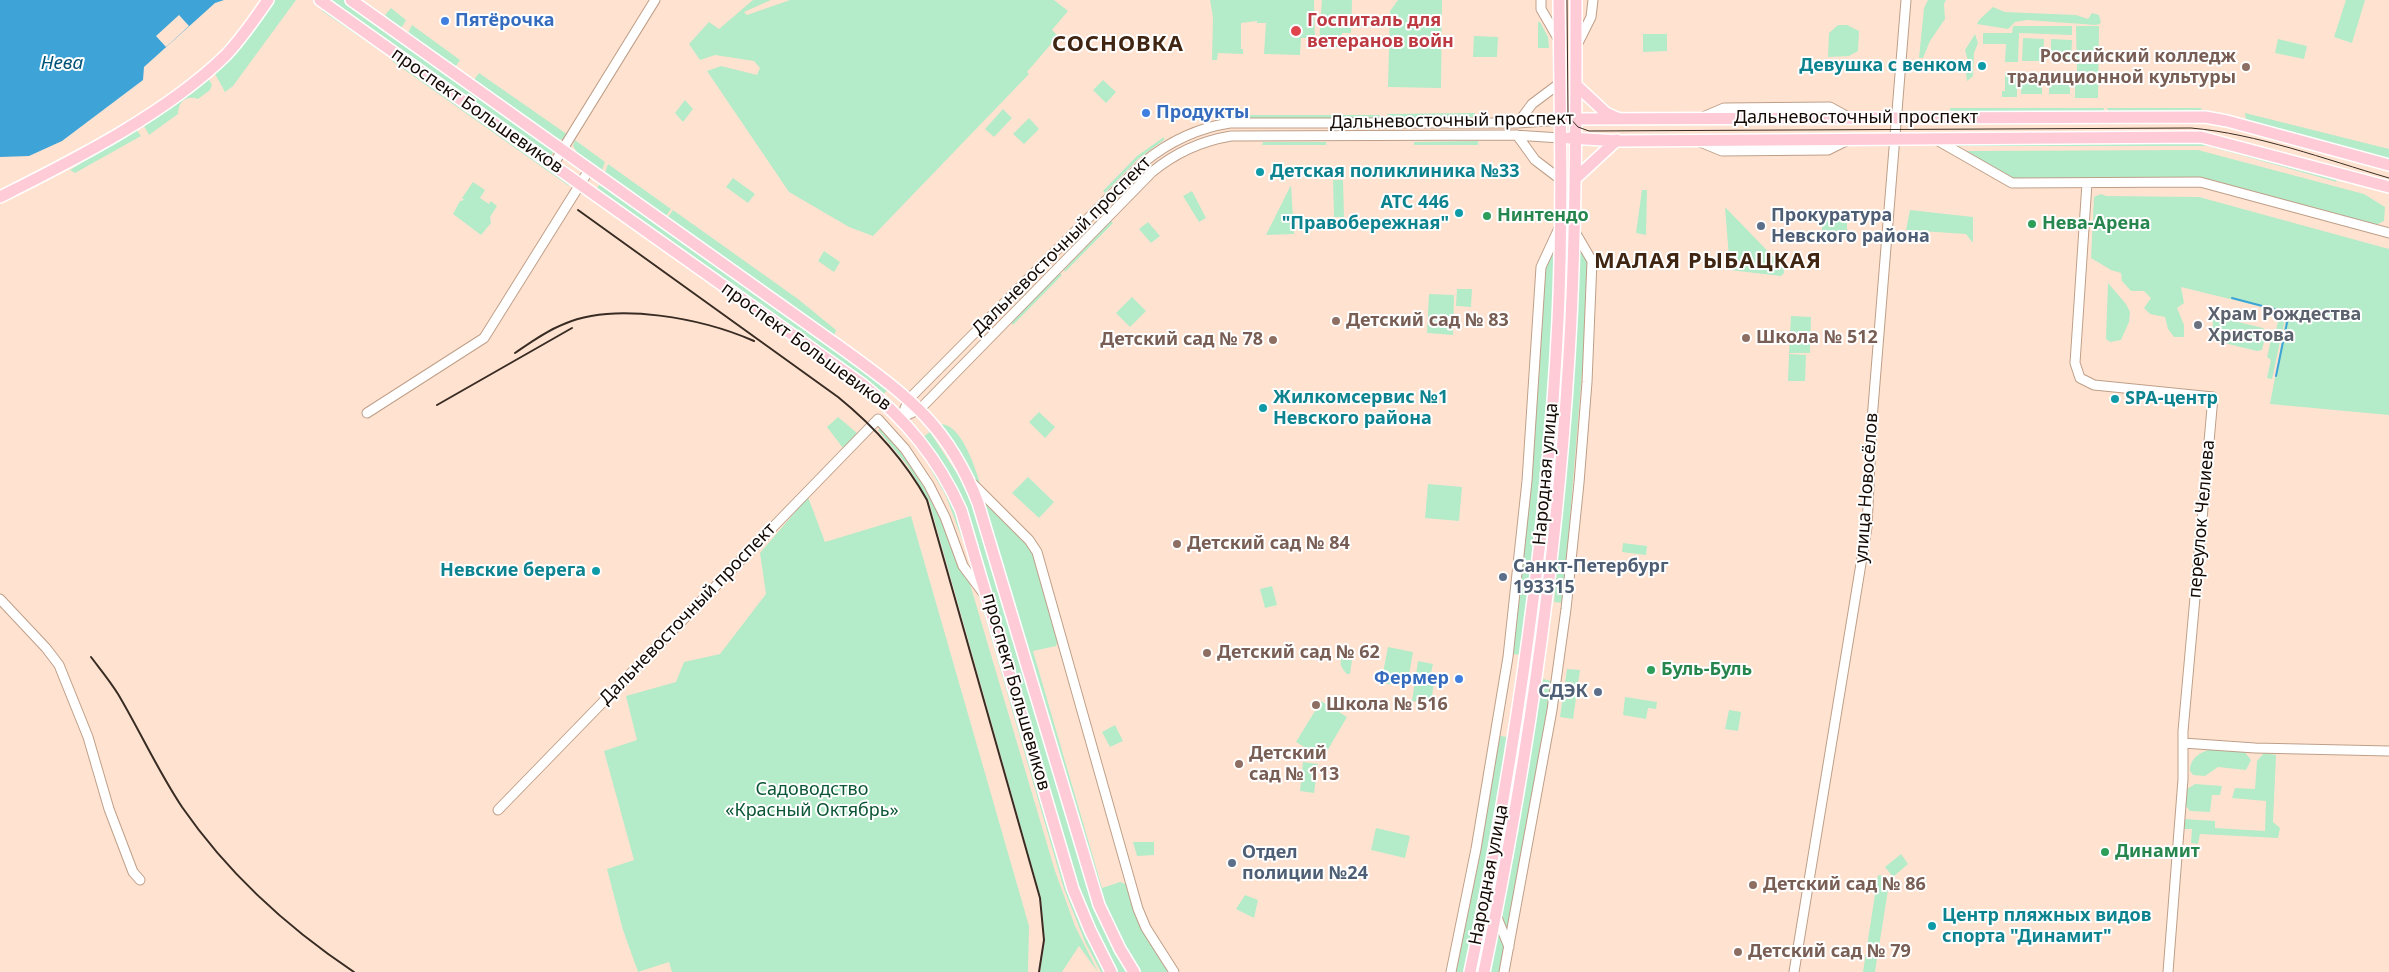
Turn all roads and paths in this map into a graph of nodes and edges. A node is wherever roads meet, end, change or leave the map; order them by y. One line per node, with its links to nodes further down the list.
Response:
1 (260, 0): 35 (main road)
2 (268, 0): 36 (main road)
3 (320, 0): 27 (main road, проспект Большевиков)
4 (351, 0): 26 (main road, проспект Большевиков)
5 (655, 0): 26 (street)
6 (1541, 0): 11 (street)
7 (1559, 0): 11 (main road, Народная улица)
8 (1576, 0): 12 (main road, Народная улица)
9 (1593, 0): 12 (street)
10 (1906, 0): 16 (street, улица Новосёлов)
11 (1560, 41): 13 (main road, Народная улица)
12 (1576, 48): 14 (main road, Народная улица)
13 (1560, 83): 18 (main road, Народная улица); 19 (street)
14 (1576, 85): 15 (main road); 17 (main road, Народная улица)
15 (1616, 118): 16 (main road, Дальневосточный проспект); 17 (main road, Дальневосточный проспект)
16 (1897, 118): 22 (street, улица Новосёлов); 28 (main road, Дальневосточный проспект)
17 (1576, 119): 18 (main road, Дальневосточный проспект); 24 (main road, Народная улица)
18 (1560, 120): 19 (street, Дальневосточный проспект); 21 (main road, Народная улица)
19 (1518, 123): 40 (street, Дальневосточный проспект)
20 (1517, 135): 21 (street, Дальневосточный проспект); 31 (street); 41 (street, Дальневосточный проспект)
21 (1560, 138): 24 (main road, Дальневосточный проспект); 31 (main road, Народная улица)
22 (1894, 138): 23 (main road, Дальневосточный проспект); 25 (main road, Дальневосточный проспект); 62 (street, улица Новосёлов)
23 (1932, 138): 32 (street, Дальневосточный проспект); 34 (main road, Дальневосточный проспект)
24 (1576, 139): 25 (main road, Дальневосточный проспект); 30 (main road, Народная улица)
25 (1617, 140): 30 (main road)
26 (563, 151): 27 (street); 29 (main road, проспект Большевиков)
27 (553, 165): 33 (main road, проспект Большевиков)
28 (2389, 165)
29 (589, 170): 33 (street); 40 (main road, проспект Большевиков)
30 (1576, 178): 38 (main road, Народная улица)
31 (1560, 179): 37 (main road, Народная улица)
32 (2087, 182): 39 (street, Дальневосточный проспект); 49 (street, переулок Челиева)
33 (580, 184): 42 (street); 43 (main road, проспект Большевиков)
34 (2389, 187)
35 (0, 190)
36 (0, 197)
37 (1560, 226): 58 (street); 59 (main road, Народная улица)
38 (1575, 232): 53 (main road, Народная улица); 54 (street)
39 (2389, 233)
40 (909, 399): 41 (main road, проспект Большевиков); 43 (street, Дальневосточный проспект)
41 (920, 409): 43 (street, Дальневосточный проспект); 44 (main road, проспект Большевиков)
42 (367, 413)
43 (901, 418): 45 (main road, проспект Большевиков)
44 (968, 476): 56 (main road, проспект Большевиков); 57 (street)
45 (975, 552): 46 (street); 48 (main road, проспект Большевиков)
46 (958, 553): 48 (street); 51 (street, Дальневосточный проспект)
47 (0, 599): 52 (street)
48 (990, 602): 55 (main road, проспект Большевиков)
49 (2183, 743): 50 (street); 63 (street, переулок Челиева)
50 (2389, 751)
51 (498, 810)
52 (140, 880)
53 (1496, 915): 54 (street); 60 (main road, Народная улица)
54 (1510, 947): 61 (street)
55 (1111, 972)
56 (1134, 972)
57 (1174, 972)
58 (1451, 972)
59 (1470, 972)
60 (1484, 972)
61 (1504, 972)
62 (1794, 972)
63 (2168, 972)

